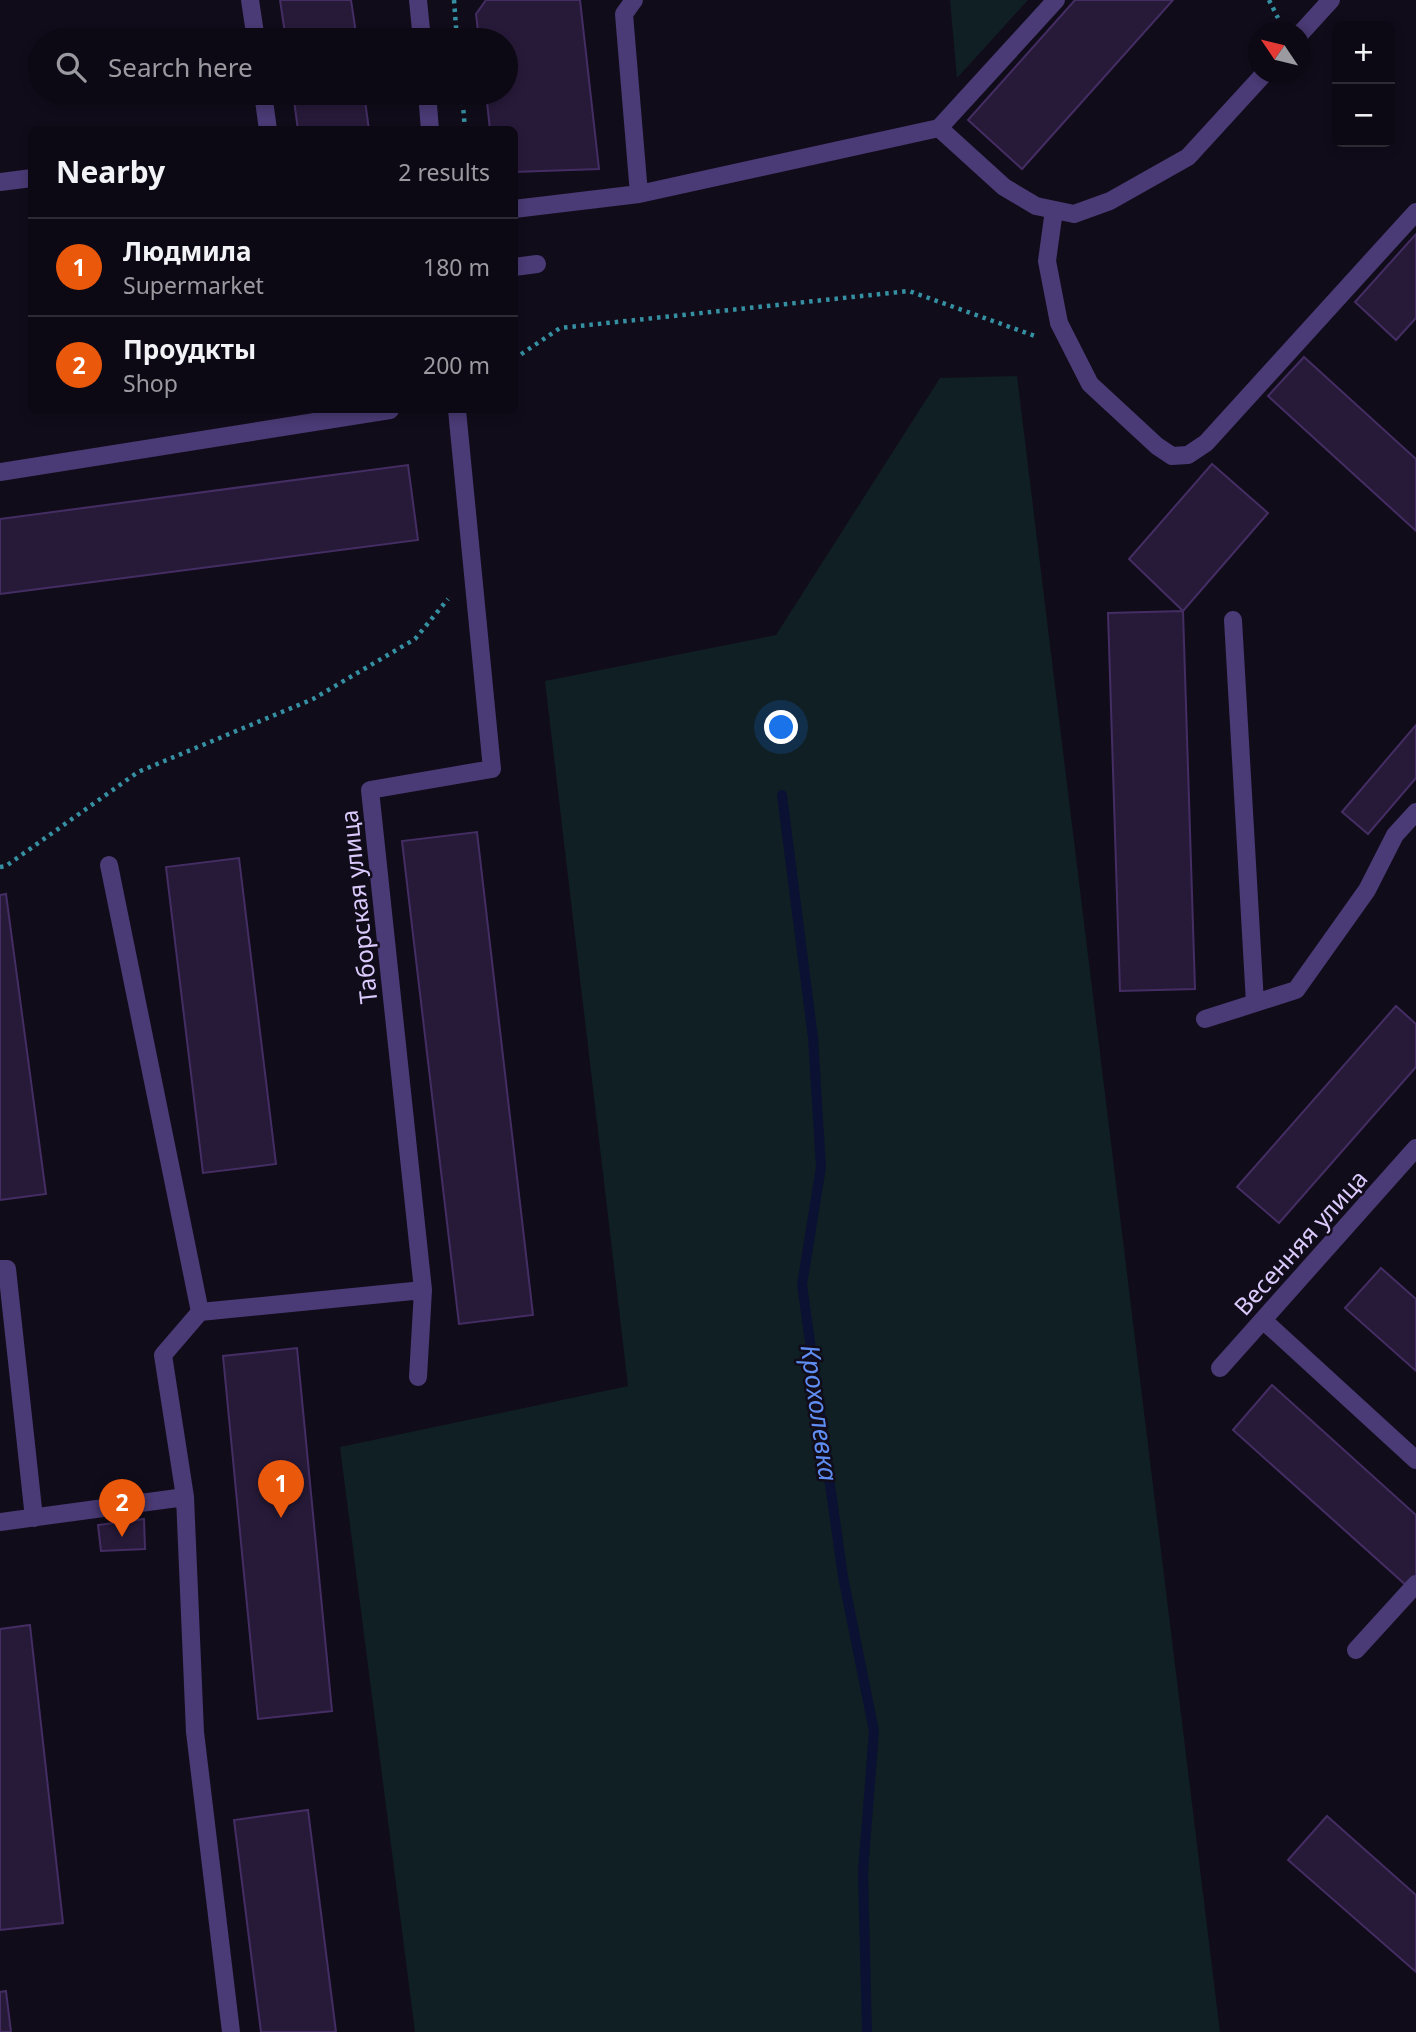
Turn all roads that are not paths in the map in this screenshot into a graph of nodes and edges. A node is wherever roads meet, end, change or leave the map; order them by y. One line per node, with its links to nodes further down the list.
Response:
1 (250, 0): 7 (street)
2 (418, 0): 8 (street)
3 (634, 0): 17 (street)
4 (1056, 0): 14 (street)
5 (1331, 0): 6 (street)
6 (1311, 22)
7 (254, 28)
8 (421, 28)
9 (1255, 84): 19 (street)
10 (265, 105): 12 (street)
11 (428, 105): 13 (street)
12 (267, 126)
13 (430, 126)
14 (939, 128): 17 (street); 19 (street)
15 (28, 179): 16 (street)
16 (0, 183)
17 (639, 194): 18 (street)
18 (518, 209)
19 (1054, 210): 20 (street)
20 (1416, 212)
21 (537, 264): 22 (street)
22 (518, 266)
23 (348, 413): 25 (street)
24 (457, 413): 34 (street, Таборская улица)
25 (305, 416): 26 (street)
26 (0, 472)
27 (1233, 620): 30 (street)
28 (1416, 812): 30 (street)
29 (109, 865): 35 (street)
30 (1255, 1003): 31 (street)
31 (1205, 1019)
32 (1416, 1148): 36 (street, Весенняя улица)
33 (0, 1269): 41 (street)
34 (424, 1290): 35 (street); 38 (street, Таборская улица)
35 (200, 1312): 40 (street)
36 (1263, 1320): 37 (street, Весенняя улица); 39 (street)
37 (1220, 1368)
38 (418, 1377)
39 (1416, 1460)
40 (184, 1497): 41 (street); 45 (street)
41 (34, 1518): 42 (street)
42 (0, 1522)
43 (1416, 1584): 44 (street)
44 (1356, 1650)
45 (231, 2032)

